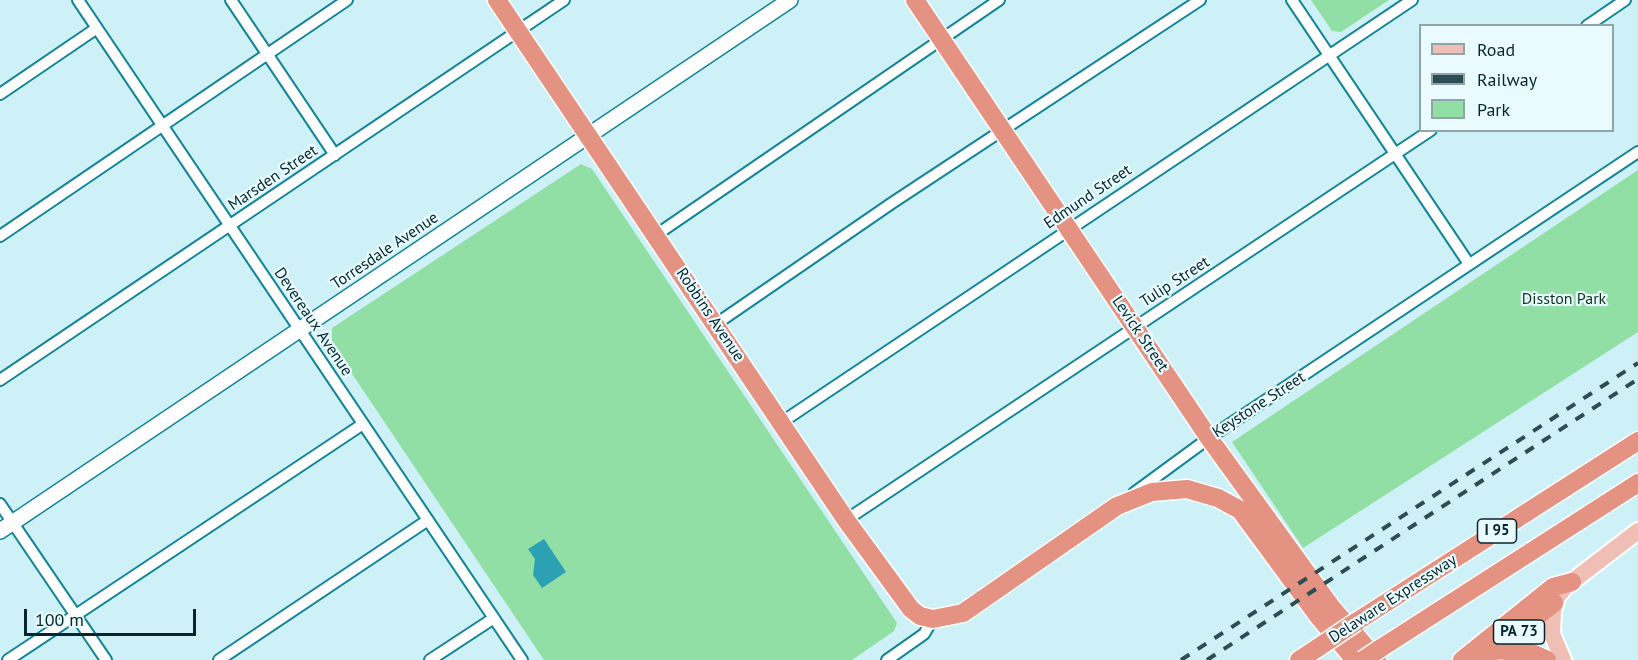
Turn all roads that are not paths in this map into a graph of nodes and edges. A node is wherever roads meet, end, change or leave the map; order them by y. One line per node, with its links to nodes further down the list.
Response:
1 (78, 0): 14 (street, Devereaux Avenue)
2 (231, 0): 17 (street)
3 (347, 0): 17 (street)
4 (497, 0): 15 (highway, Robbins Avenue)
5 (564, 0): 15 (street, Marsden Street)
6 (790, 0): 23 (street, Torresdale Avenue)
7 (915, 0): 16 (highway, Levick Street)
8 (999, 0): 16 (street)
9 (1200, 0): 21 (street)
10 (1292, 0): 18 (street)
11 (1412, 0): 18 (street, Edmund Street)
12 (1625, 0): 13 (street)
13 (1590, 24)
14 (97, 28): 19 (street); 20 (street, Devereaux Avenue)
15 (518, 31): 23 (highway, Robbins Avenue); 26 (street, Marsden Street)
16 (941, 39): 21 (highway, Levick Street); 29 (street)
17 (268, 56): 20 (street); 26 (street)
18 (1329, 56): 25 (street); 28 (street, Edmund Street)
19 (0, 94)
20 (164, 127): 27 (street, Devereaux Avenue); 30 (street)
21 (1002, 130): 28 (highway, Levick Street); 32 (street)
22 (1428, 132): 25 (street, Tulip Street)
23 (589, 137): 29 (highway, Robbins Avenue); 34 (street, Torresdale Avenue)
24 (1638, 152): 31 (street, Keystone Street)
25 (1396, 154): 31 (street); 33 (street, Tulip Street)
26 (335, 155): 27 (street, Marsden Street)
27 (230, 224): 34 (street, Devereaux Avenue); 35 (street, Marsden Street)
28 (1068, 229): 33 (highway, Levick Street); 36 (street, Edmund Street)
29 (656, 234): 32 (highway, Robbins Avenue)
30 (0, 236)
31 (1469, 264): 38 (street, Keystone Street)
32 (716, 324): 36 (highway, Robbins Avenue)
33 (1136, 326): 38 (highway, Levick Street); 44 (street, Tulip Street)
34 (300, 330): 37 (street, Devereaux Avenue); 45 (street, Torresdale Avenue)
35 (0, 380)
36 (782, 422): 44 (highway, Robbins Avenue)
37 (363, 424): 43 (street, Devereaux Avenue); 49 (street)
38 (1209, 438): 42 (street, Keystone Street); 52 (highway, Levick Street)
39 (1638, 441): 60 (highway, Delaware Expressway / I 95, bridge)
40 (1638, 483): 52 (highway, I 95)
41 (0, 504): 45 (street)
42 (1117, 506): 51 (highway, Keystone Street); 61 (highway)
43 (428, 520): 50 (street, Devereaux Avenue); 56 (street)
44 (846, 520): 51 (highway, Robbins Avenue)
45 (6, 527): 49 (street)
46 (1638, 531): 47 (main road, PA 73)
47 (1572, 582): 48 (main road, PA 73); 63 (highway)
48 (1554, 603): 53 (highway, PA 73); 65 (main road, PA 73)
49 (76, 615): 54 (street); 55 (street)
50 (494, 618): 57 (street); 58 (street, Devereaux Avenue)
51 (933, 619): 59 (street)
52 (1379, 654): 62 (highway, I 95, bridge)
53 (1489, 655): 64 (highway)
54 (8, 660)
55 (106, 660)
56 (219, 660)
57 (430, 660)
58 (522, 660)
59 (887, 660)
60 (1299, 660)
61 (1355, 660)
62 (1363, 660)
63 (1462, 660)
64 (1547, 660)
65 (1563, 660)

